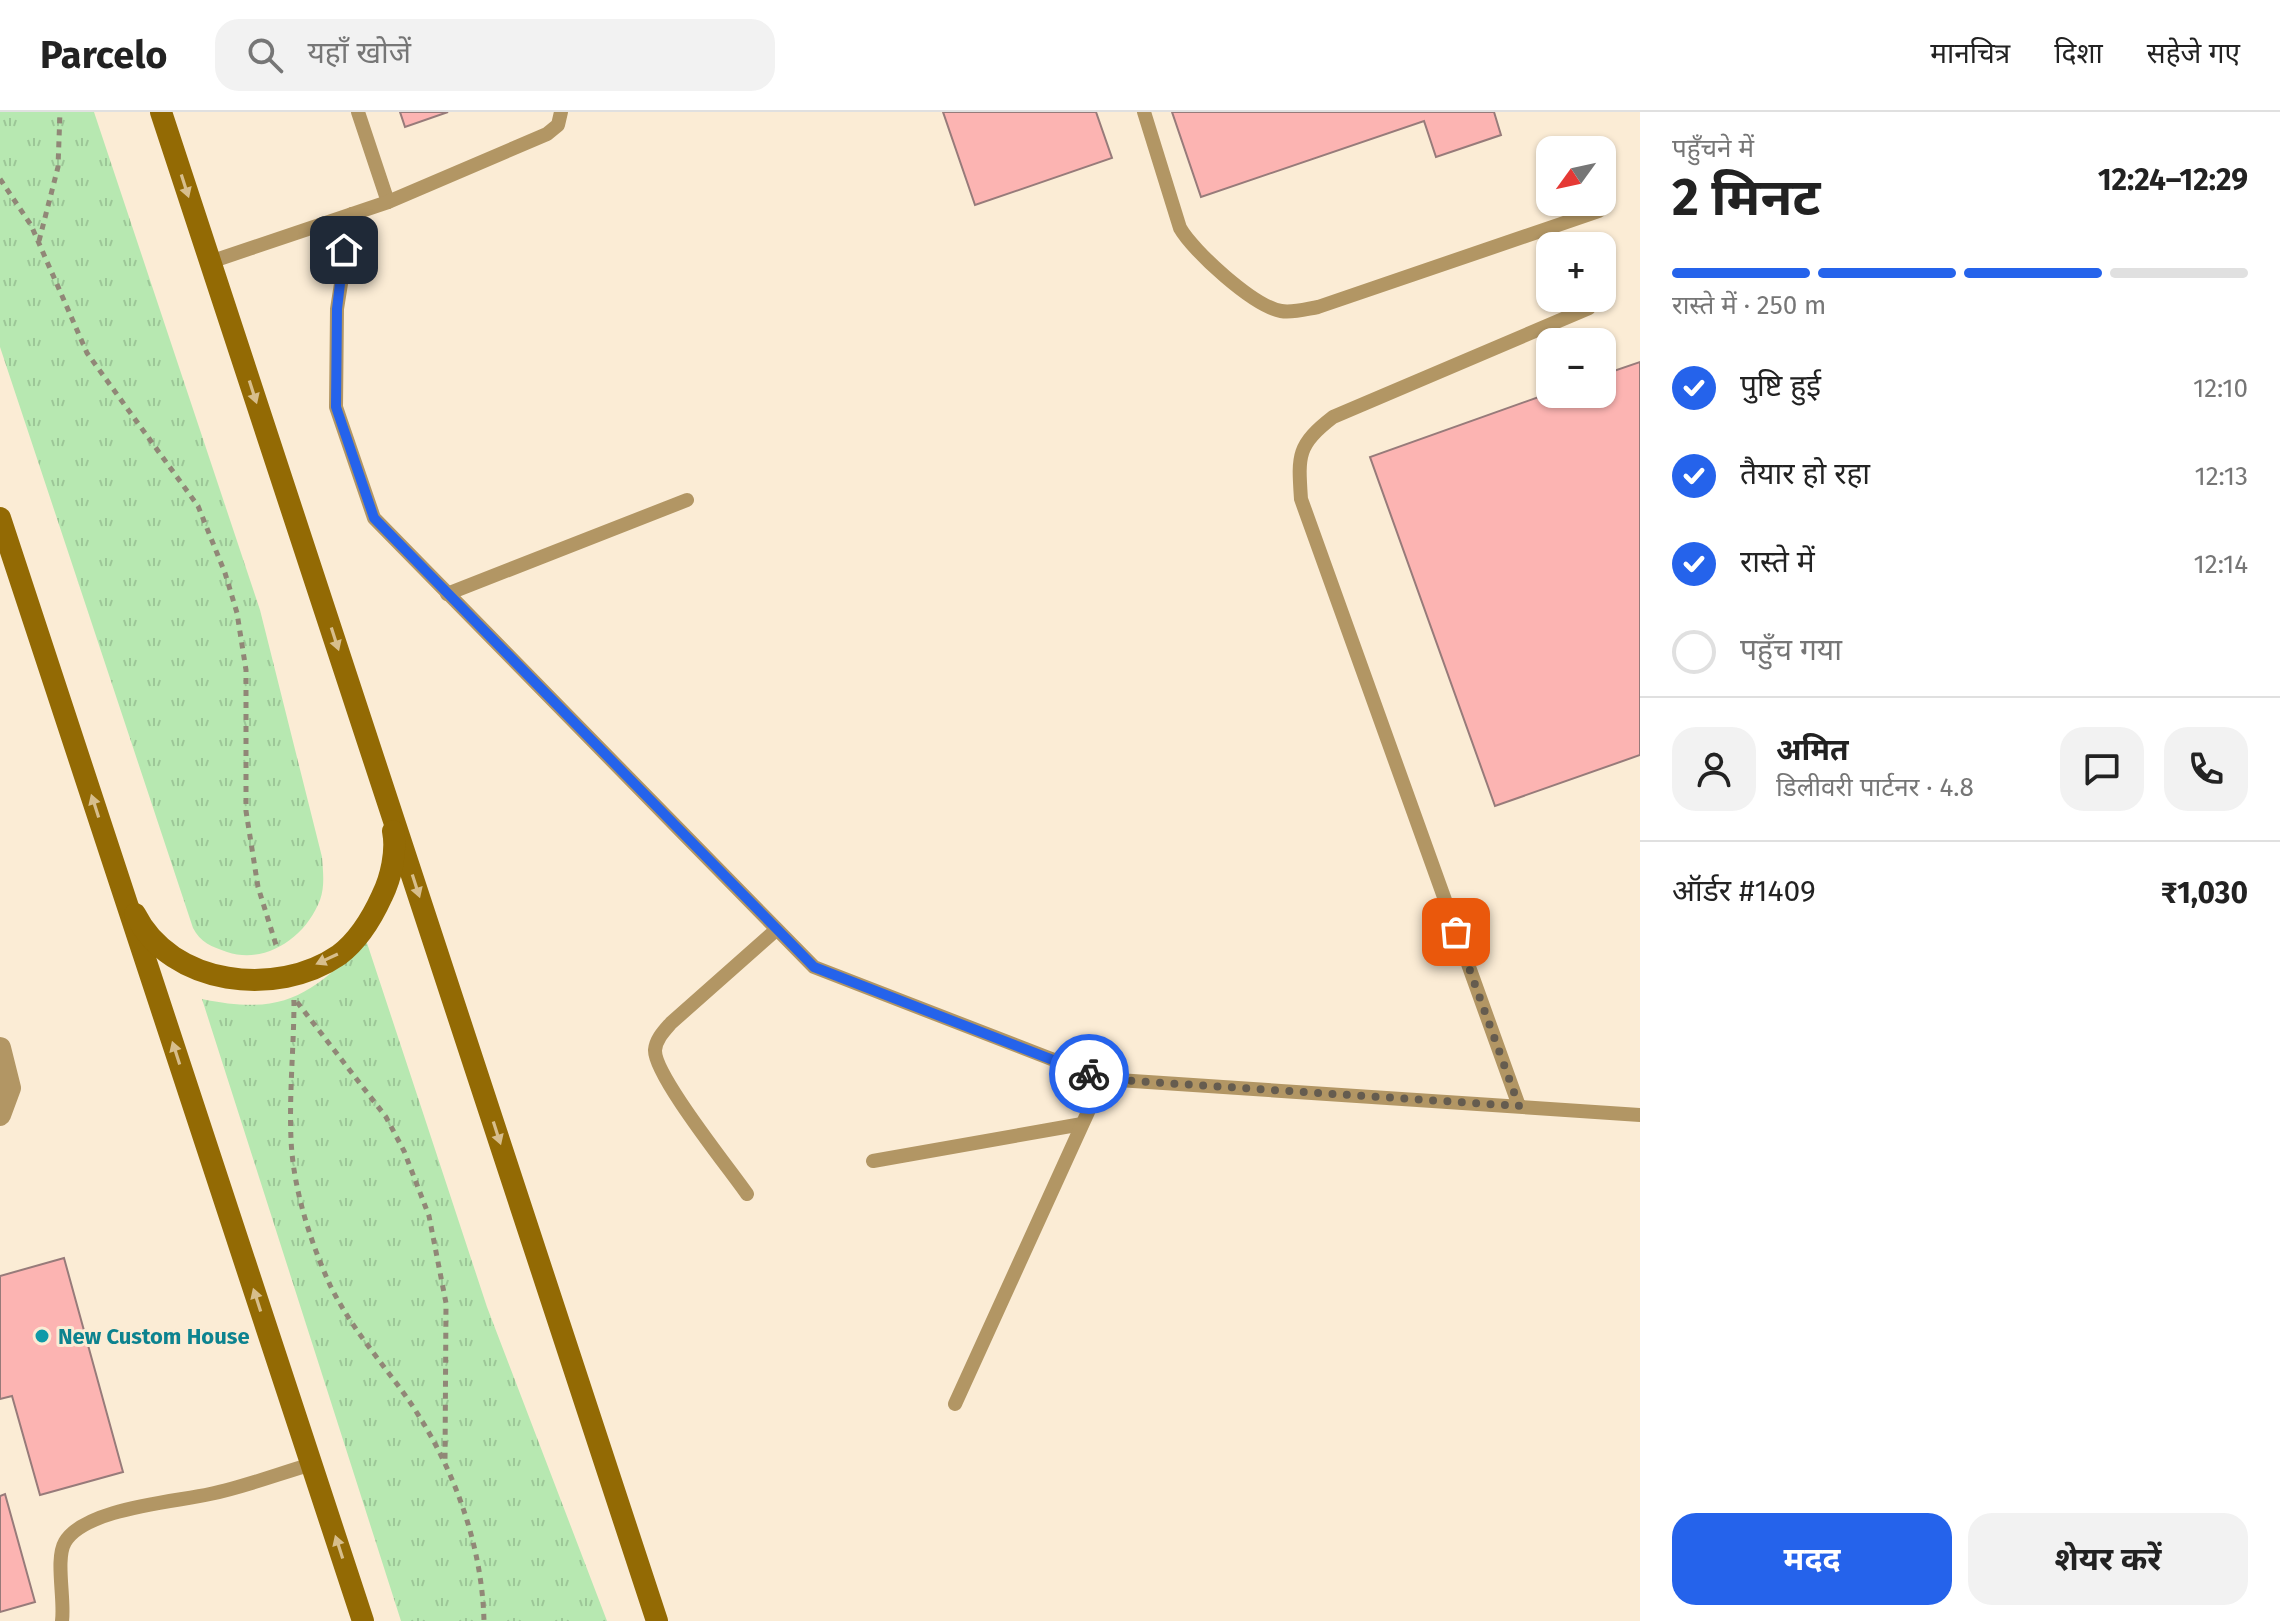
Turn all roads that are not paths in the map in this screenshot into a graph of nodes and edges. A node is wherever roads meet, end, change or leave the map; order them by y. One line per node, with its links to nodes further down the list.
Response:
1 (161, 112): 8 (main road, one-way to 8)
2 (358, 112): 5 (lane)
3 (561, 112): 5 (lane)
4 (1144, 112): 7 (lane)
5 (388, 202): 6 (lane)
6 (352, 214): 8 (lane); 12 (lane)
7 (1584, 216)
8 (210, 262): 13 (main road, one-way to 13)
9 (1580, 312): 18 (lane)
10 (687, 500): 12 (lane)
11 (0, 518): 14 (main road, one-way to 11)
12 (447, 594): 15 (lane)
13 (386, 794): 14 (main road, one-way to 14); 28 (main road, one-way to 28)
14 (120, 883): 25 (main road, one-way to 14)
15 (776, 930): 17 (lane); 23 (lane)
16 (0, 1048): 19 (street)
17 (1103, 1079): 18 (lane); 21 (lane)
18 (1519, 1106): 20 (lane)
19 (0, 1115)
20 (1640, 1115)
21 (1082, 1124): 22 (lane); 24 (lane)
22 (873, 1161)
23 (747, 1194)
24 (955, 1404)
25 (312, 1464): 26 (lane); 27 (main road, one-way to 25)
26 (62, 1621)
27 (363, 1621)
28 (657, 1621)

